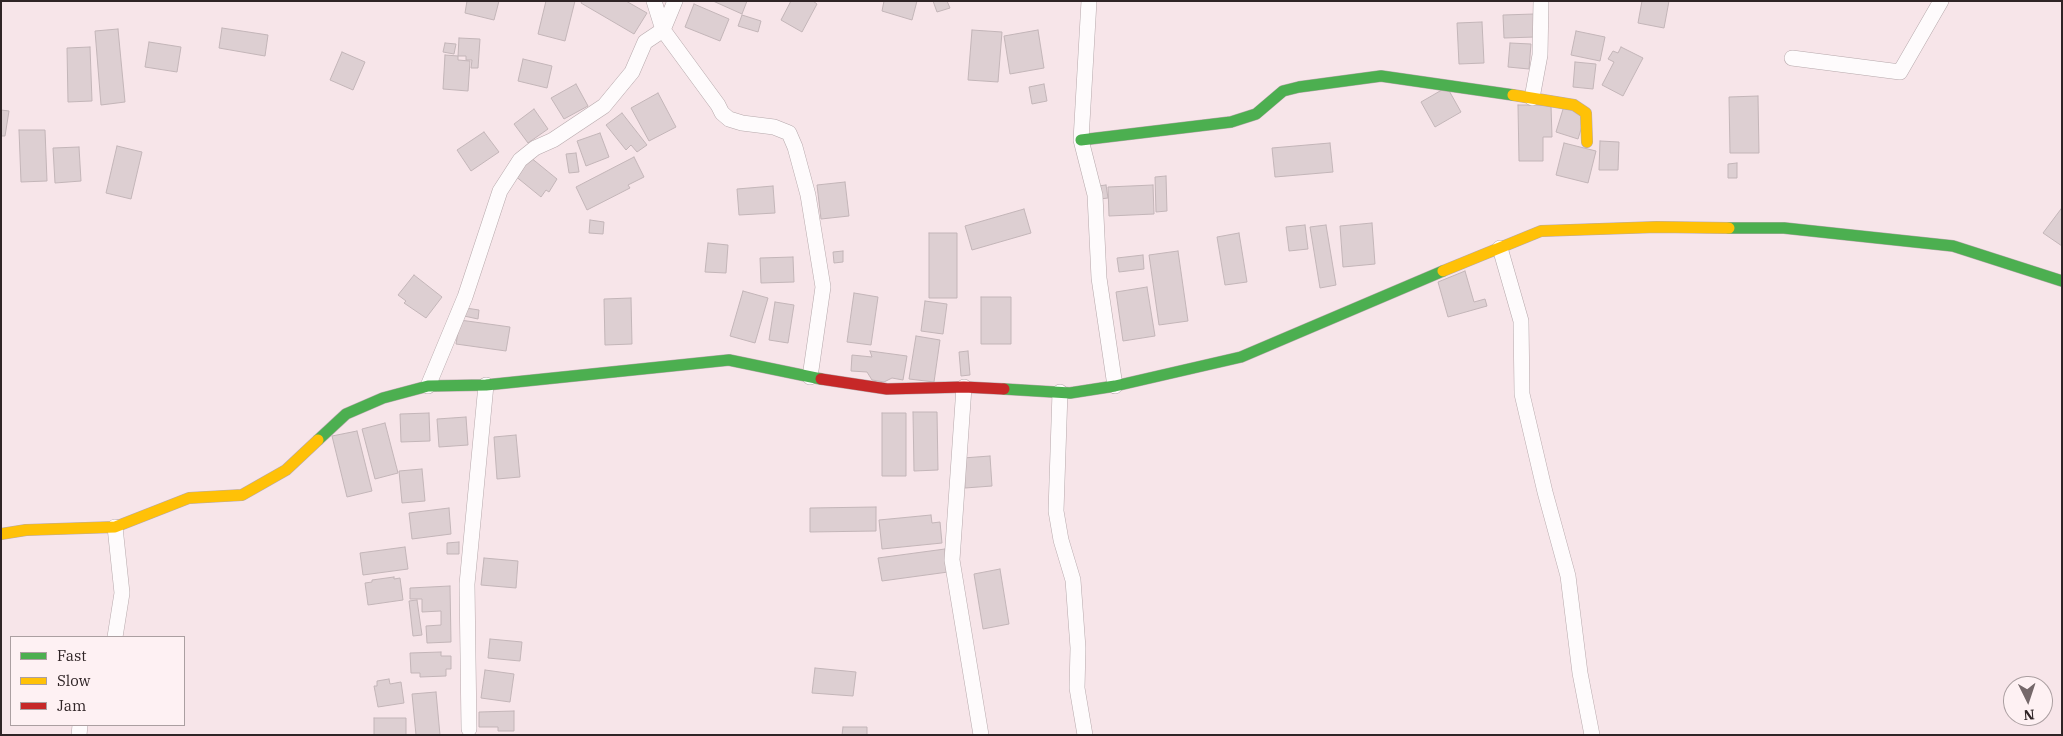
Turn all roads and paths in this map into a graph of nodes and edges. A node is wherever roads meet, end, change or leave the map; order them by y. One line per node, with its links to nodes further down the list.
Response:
1 (654, 1): 6 (street)
2 (675, 1): 6 (street)
3 (1089, 1): 9 (street)
4 (1541, 1): 8 (street)
5 (1941, 1): 7 (street)
6 (663, 30): 13 (street); 15 (street)
7 (1792, 58)
8 (1532, 98): 9 (street); 10 (street)
9 (1081, 140): 16 (street)
10 (1587, 142)
11 (1500, 248): 12 (street); 16 (street); 25 (street)
12 (2062, 281)
13 (810, 377): 14 (street); 17 (street)
14 (486, 385): 15 (street); 22 (street)
15 (428, 386): 19 (street)
16 (1115, 386): 18 (street)
17 (964, 387): 18 (street); 23 (street)
18 (1060, 392): 24 (street)
19 (115, 528): 20 (street); 21 (street)
20 (1, 534)
21 (116, 636)
22 (469, 730)
23 (981, 735)
24 (1085, 735)
25 (1592, 735)

